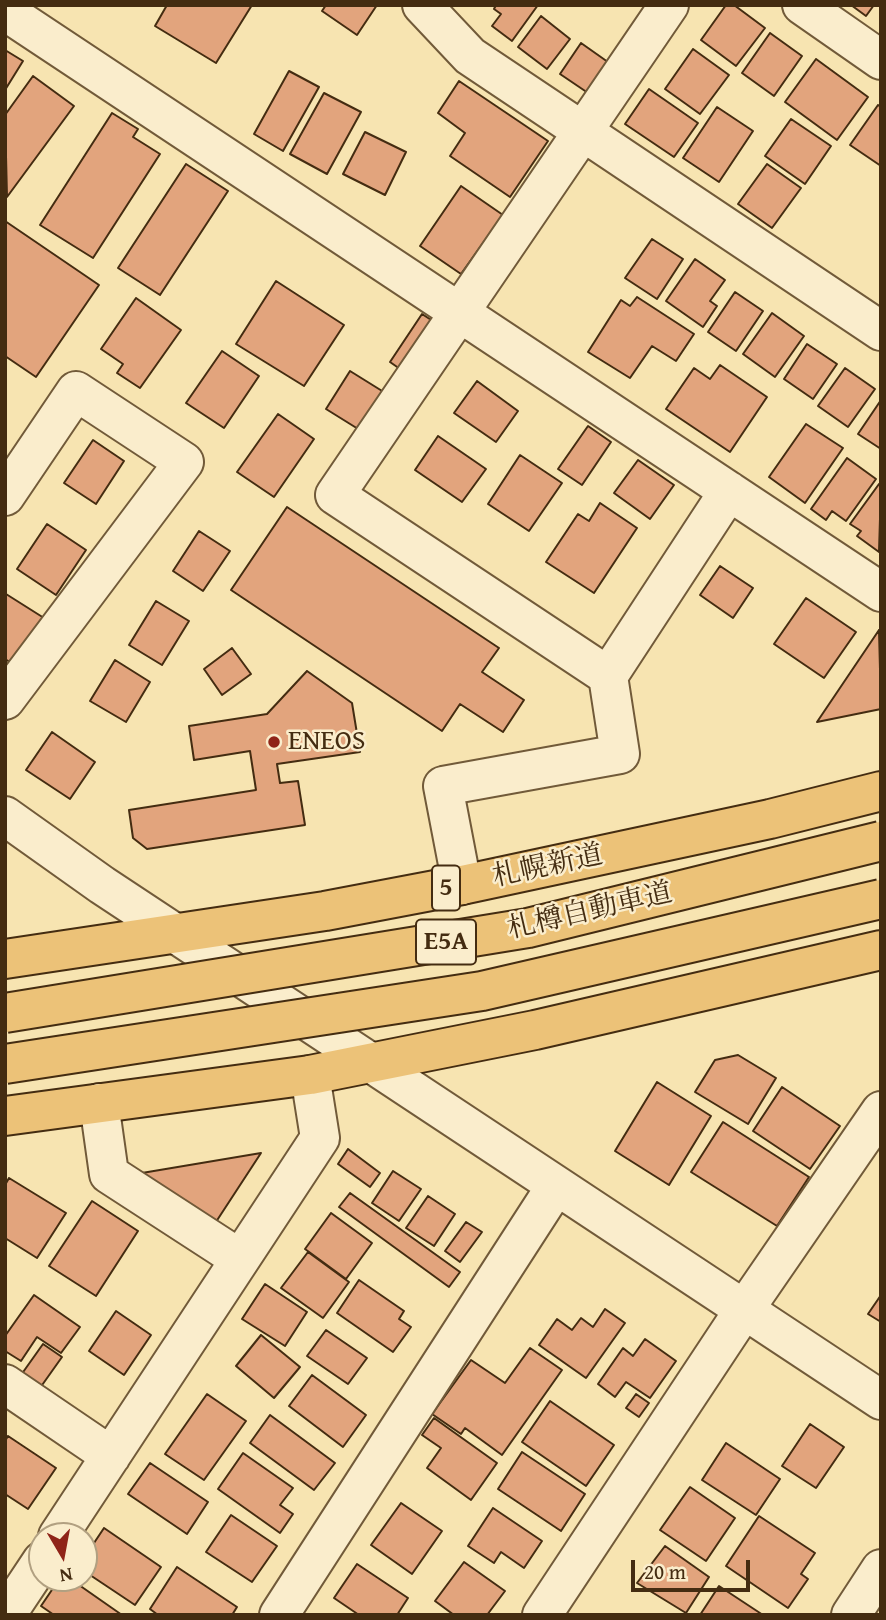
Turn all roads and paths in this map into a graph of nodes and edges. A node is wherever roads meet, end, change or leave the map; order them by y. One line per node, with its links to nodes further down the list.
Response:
1 (422, 5): 6 (street)
2 (669, 5): 6 (street)
3 (802, 5): 5 (street)
4 (5, 11): 7 (street)
5 (881, 60)
6 (583, 131): 7 (street); 8 (street)
7 (459, 312): 9 (street); 12 (street)
8 (881, 331)
9 (729, 491): 11 (street); 12 (street)
10 (5, 496): 13 (street)
11 (881, 592)
12 (608, 676): 17 (street)
13 (5, 700)
14 (881, 791): 17 (highway, 札幌新道 / 5)
15 (5, 816): 19 (street)
16 (881, 841): 22 (highway, 札樽自動車道 / E5A, bridge)
17 (461, 886): 19 (highway, 札幌新道 / 5)
18 (881, 899): 23 (highway, 札樽自動車道 / E5A, bridge)
19 (177, 934): 21 (highway, 札幌新道 / 5); 24 (street)
20 (881, 950): 24 (highway)
21 (5, 959)
22 (5, 1013)
23 (5, 1063)
24 (370, 1063): 25 (highway); 29 (street)
25 (310, 1075): 26 (highway); 30 (street)
26 (99, 1103): 28 (highway); 30 (street)
27 (881, 1111): 31 (street)
28 (5, 1116)
29 (556, 1186): 31 (street); 39 (street)
30 (240, 1259): 34 (street)
31 (744, 1310): 33 (street); 40 (street)
32 (5, 1384): 34 (street)
33 (881, 1400)
34 (111, 1456): 35 (street)
35 (67, 1522)
36 (881, 1569): 41 (street)
37 (28, 1581): 38 (street)
38 (6, 1615)
39 (279, 1615)
40 (542, 1615)
41 (851, 1615)

